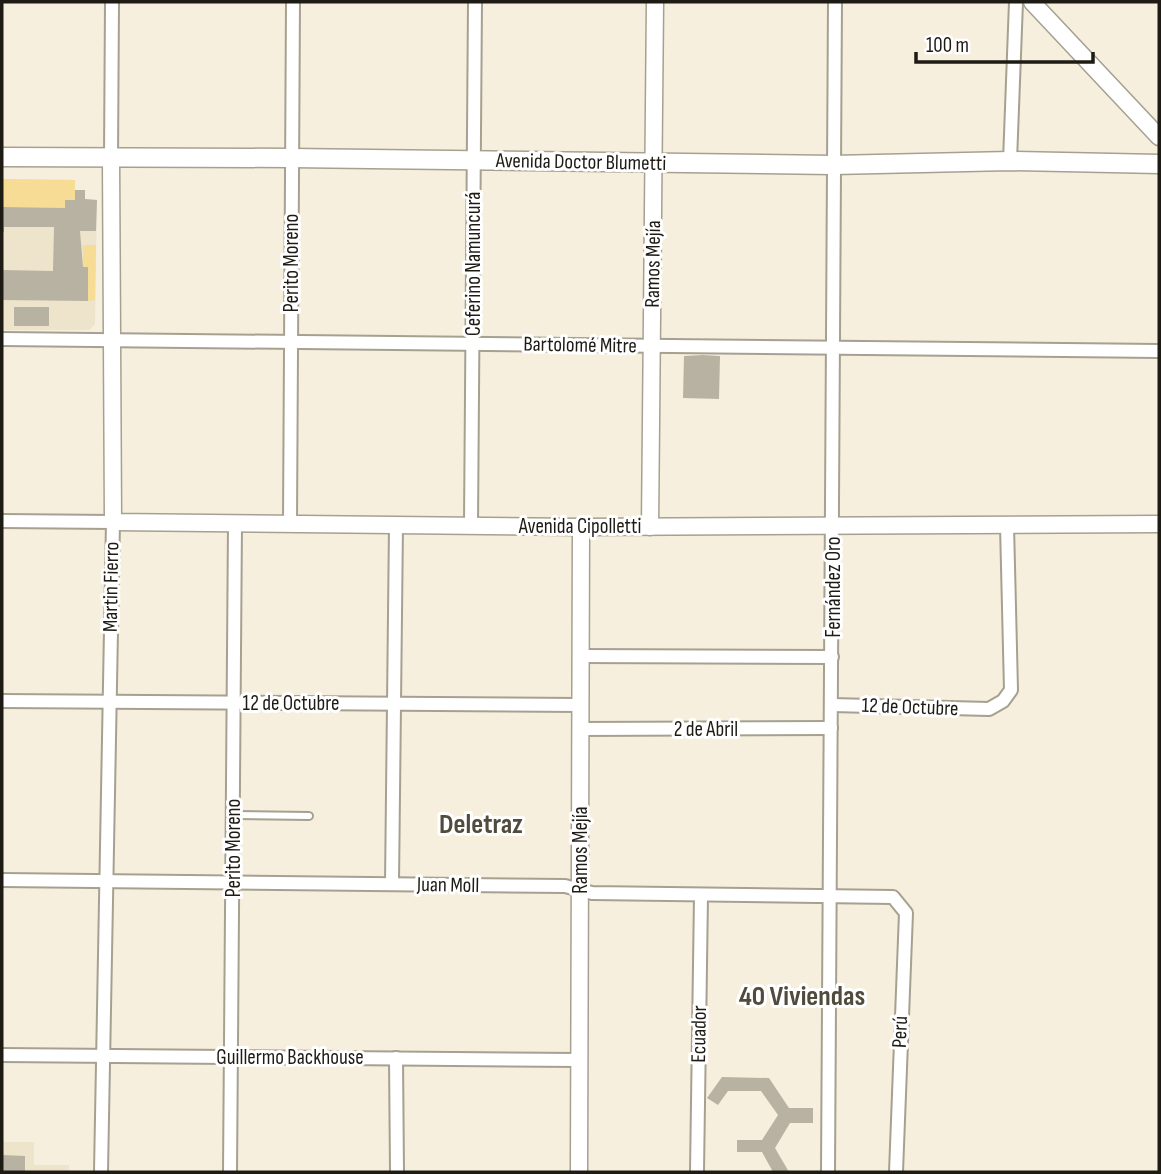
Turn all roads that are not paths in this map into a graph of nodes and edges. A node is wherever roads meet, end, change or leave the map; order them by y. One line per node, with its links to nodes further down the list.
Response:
1 (112, 2): 10 (street, Martin Fierro)
2 (293, 2): 11 (street, Perito Moreno)
3 (474, 2): 12 (street, Ceferino Namuncurá)
4 (655, 2): 14 (street, Ramos Mejía)
5 (835, 2): 16 (street, Fernández Oro)
6 (1016, 2): 13 (street)
7 (1032, 2): 8 (street)
8 (1159, 137)
9 (2, 158): 10 (main road, Avenida Doctor Blumetti)
10 (111, 158): 11 (main road, Avenida Doctor Blumetti); 18 (street, Martin Fierro)
11 (291, 158): 12 (main road, Avenida Doctor Blumetti); 19 (street, Perito Moreno)
12 (473, 160): 14 (main road, Avenida Doctor Blumetti); 20 (street, Ceferino Namuncurá)
13 (1010, 162): 15 (main road, Avenida Doctor Blumetti); 16 (main road, Avenida Doctor Blumetti)
14 (654, 164): 16 (main road, Avenida Doctor Blumetti); 21 (street, Ramos Mejía)
15 (1159, 164)
16 (833, 165): 22 (street, Fernández Oro)
17 (2, 339): 18 (street, Bartolomé Mitre)
18 (112, 340): 19 (street, Bartolomé Mitre); 25 (street, Martin Fierro)
19 (290, 342): 20 (street, Bartolomé Mitre); 27 (street, Perito Moreno)
20 (473, 344): 21 (street, Bartolomé Mitre); 30 (street, Ceferino Namuncurá)
21 (652, 346): 22 (street, Bartolomé Mitre); 34 (street, Ramos Mejía)
22 (833, 348): 23 (street, Bartolomé Mitre); 32 (street, Fernández Oro)
23 (1159, 351)
24 (2, 522): 25 (street, Avenida Cipolletti)
25 (113, 522): 26 (street, Avenida Cipolletti); 38 (street, Martin Fierro)
26 (235, 523): 27 (street, Avenida Cipolletti); 39 (street, Perito Moreno)
27 (290, 524): 29 (street, Avenida Cipolletti)
28 (1159, 524): 31 (street, Avenida Cipolletti)
29 (396, 525): 30 (street, Avenida Cipolletti); 40 (street)
30 (471, 525): 33 (street, Avenida Cipolletti)
31 (1007, 525): 32 (street, Avenida Cipolletti); 42 (street, 12 de Octubre)
32 (833, 526): 34 (street, Avenida Cipolletti); 36 (street, Fernández Oro)
33 (581, 527): 34 (street, Avenida Cipolletti); 35 (street, Ramos Mejía)
34 (650, 527)
35 (580, 656): 36 (street); 41 (street, Ramos Mejía)
36 (832, 657): 42 (street, Fernández Oro)
37 (2, 701): 38 (street, 12 de Octubre)
38 (109, 702): 39 (street, 12 de Octubre); 48 (street, Martin Fierro)
39 (234, 703): 40 (street, 12 de Octubre); 45 (street, Perito Moreno)
40 (395, 704): 41 (street, 12 de Octubre); 50 (street)
41 (580, 705): 44 (street, Ramos Mejía)
42 (832, 705): 43 (street, Fernández Oro)
43 (831, 728): 44 (street, 2 de Abril); 52 (street, Fernández Oro)
44 (580, 729): 51 (street, Ramos Mejía)
45 (233, 816): 46 (lane); 49 (street, Perito Moreno)
46 (309, 816)
47 (2, 880): 48 (street, Juan Moll)
48 (105, 881): 49 (street, Juan Moll); 56 (street, Martin Fierro)
49 (232, 882): 50 (street, Juan Moll); 57 (street, Perito Moreno)
50 (392, 884): 51 (street, Juan Moll)
51 (580, 889): 53 (street, Juan Moll); 59 (street, Ramos Mejía)
52 (830, 895): 53 (street, Juan Moll); 54 (street, Juan Moll); 65 (street, Fernández Oro)
53 (701, 896): 64 (street, Ecuador)
54 (893, 897): 66 (street, Perú)
55 (2, 1055): 56 (street, Guillermo Backhouse)
56 (102, 1056): 57 (street, Guillermo Backhouse); 60 (street, Martin Fierro)
57 (232, 1057): 58 (street, Guillermo Backhouse); 61 (street, Perito Moreno)
58 (396, 1058): 59 (street, Guillermo Backhouse); 62 (street)
59 (579, 1060): 63 (street, Ramos Mejía)
60 (101, 1172)
61 (230, 1172)
62 (397, 1172)
63 (579, 1172)
64 (697, 1172)
65 (828, 1172)
66 (896, 1172)

